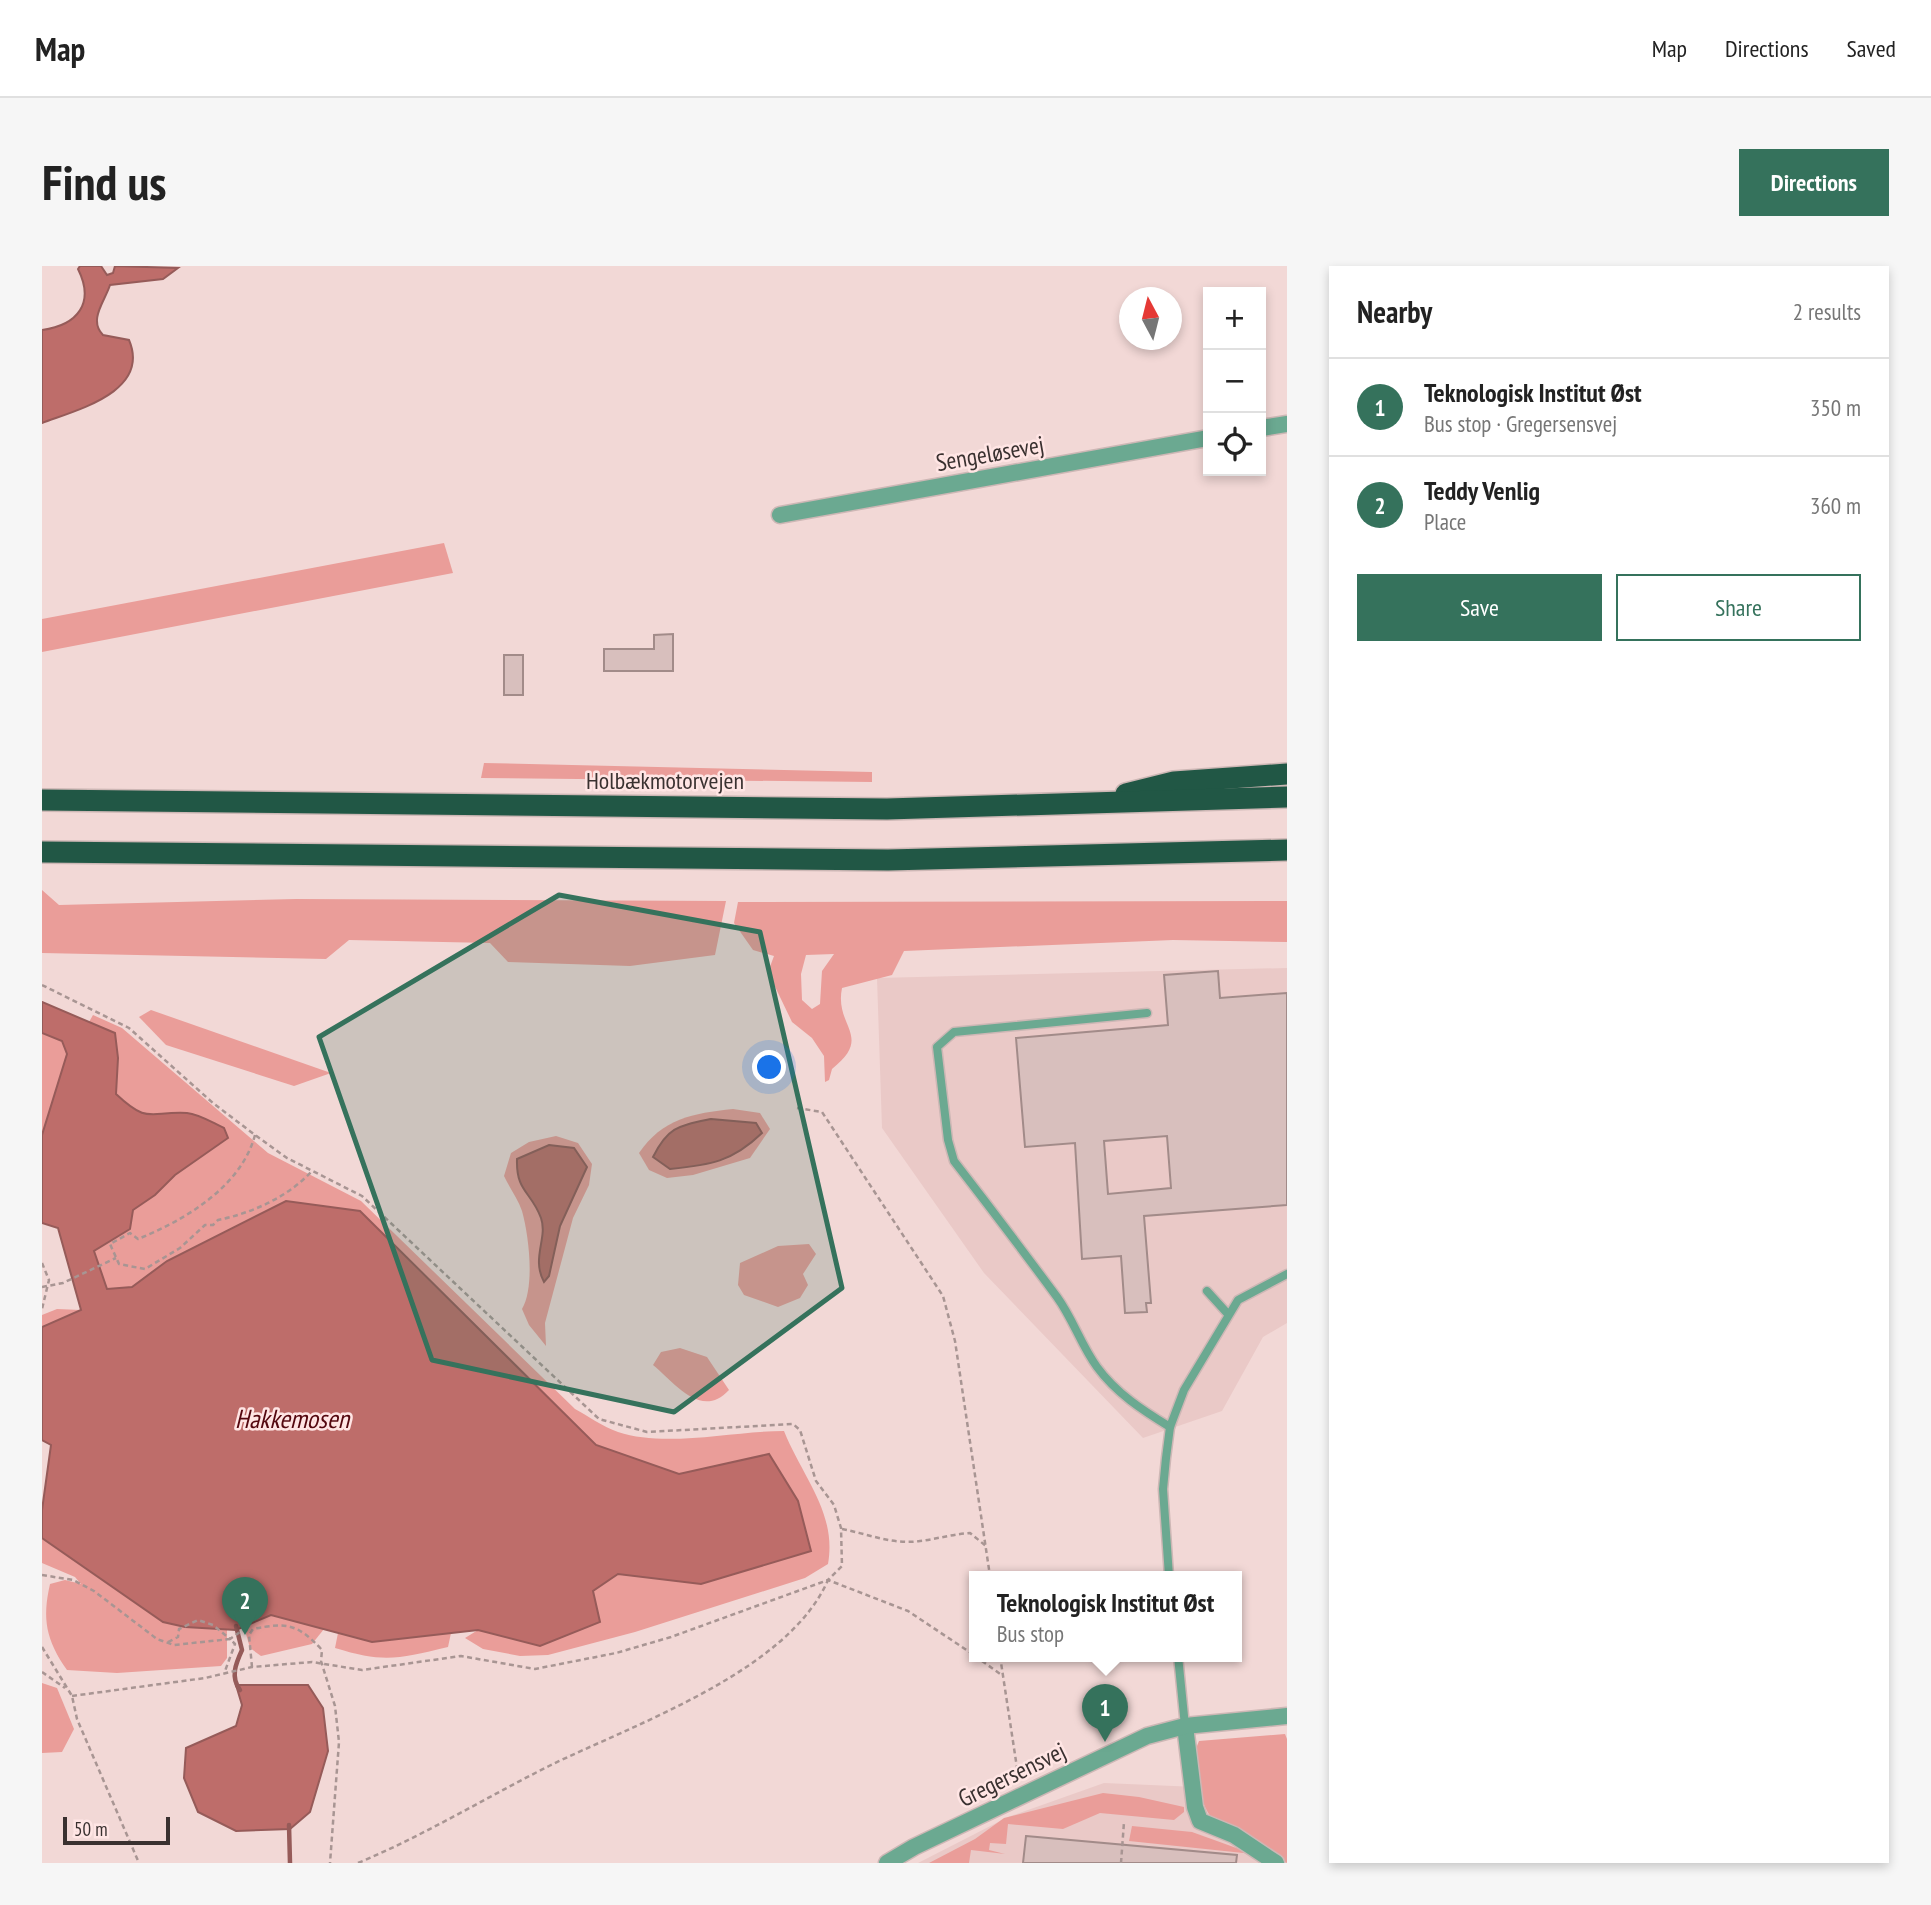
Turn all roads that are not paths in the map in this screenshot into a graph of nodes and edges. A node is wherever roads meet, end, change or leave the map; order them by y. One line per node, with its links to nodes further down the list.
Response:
1 (1287, 424): 2 (street)
2 (1266, 427)
3 (1203, 439): 4 (street, Sengeløsevej)
4 (780, 515)
5 (1287, 774): 8 (highway)
6 (1287, 797): 8 (highway, Holbækmotorvejen)
7 (42, 800): 8 (highway, Holbækmotorvejen)
8 (1086, 805)
9 (1287, 850): 10 (highway)
10 (42, 852)
11 (1147, 1013): 15 (lane)
12 (1287, 1274): 14 (lane)
13 (1207, 1291): 14 (lane)
14 (1227, 1313): 15 (lane)
15 (1170, 1427): 16 (lane)
16 (1169, 1571)
17 (1179, 1662): 19 (lane)
18 (1287, 1716): 19 (street, Gregersensvej)
19 (1185, 1726): 20 (street, Gregersensvej); 21 (street)
20 (887, 1863)
21 (1276, 1863)

